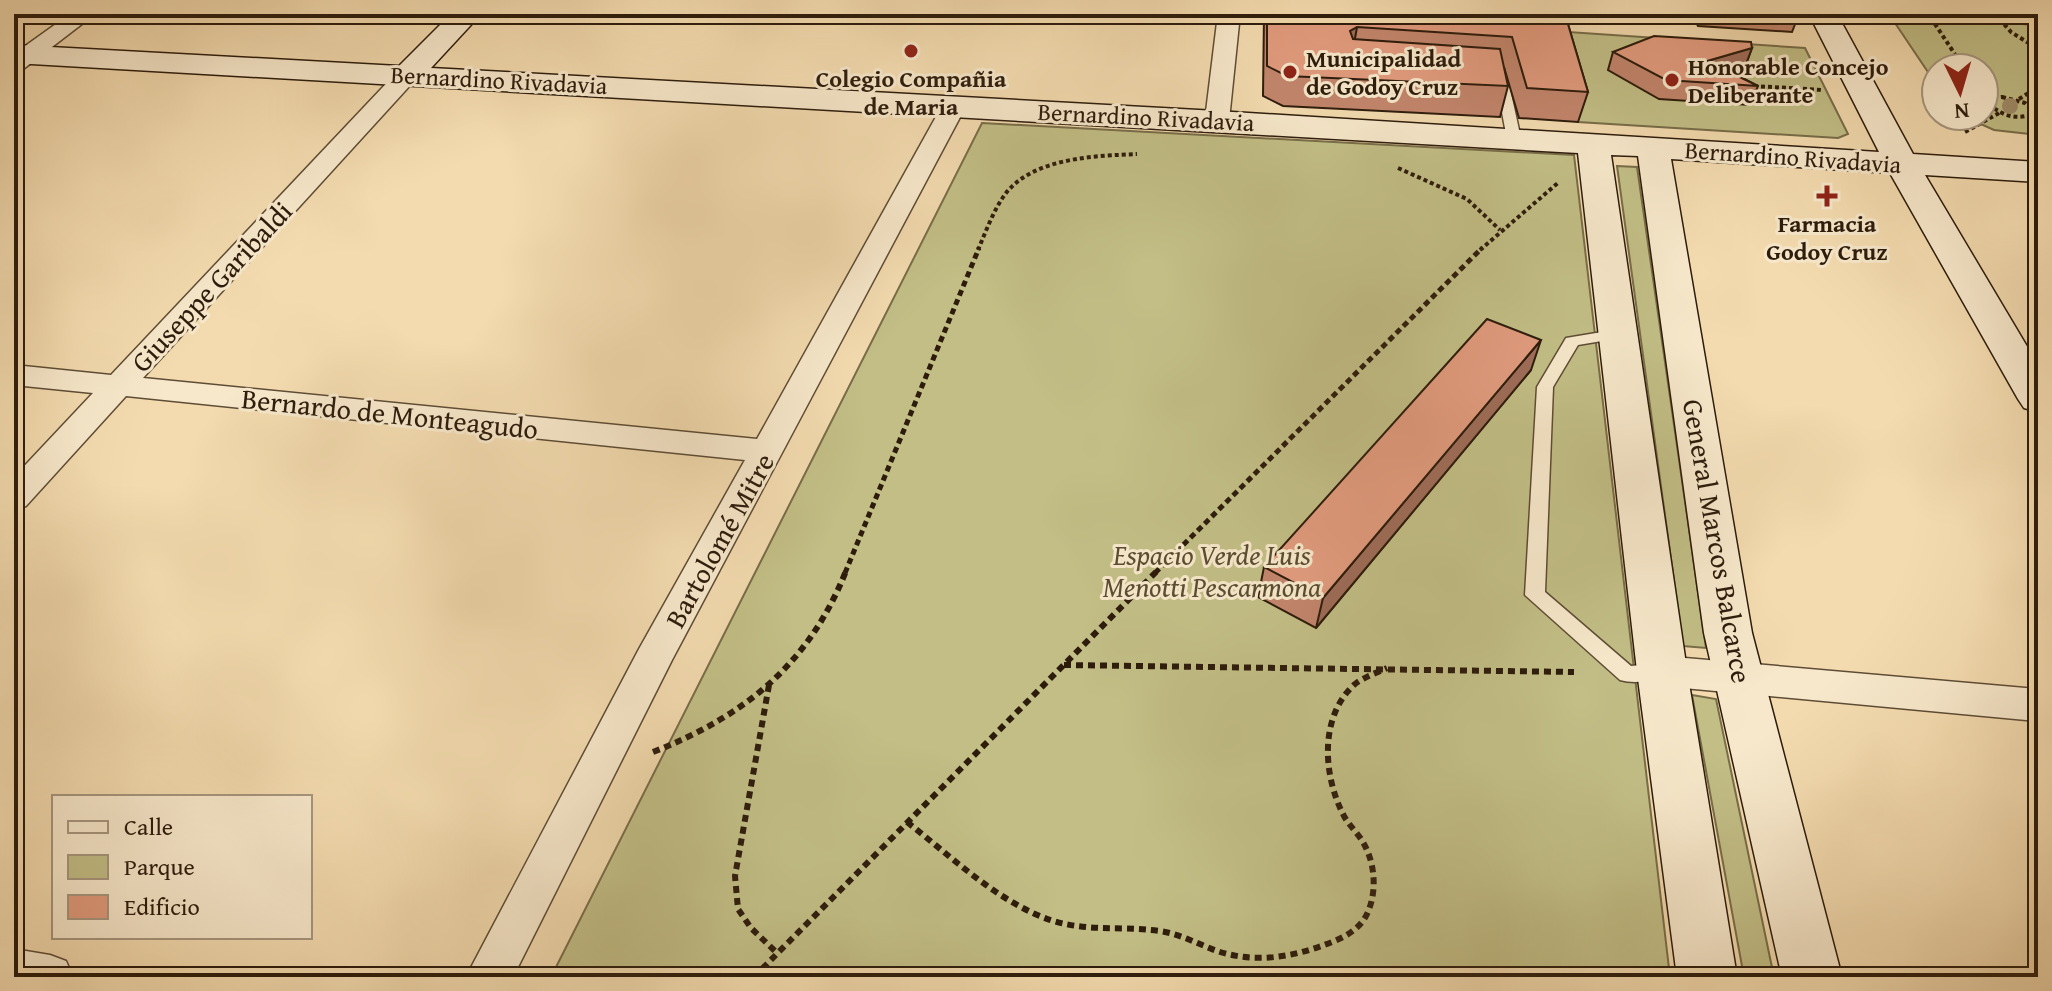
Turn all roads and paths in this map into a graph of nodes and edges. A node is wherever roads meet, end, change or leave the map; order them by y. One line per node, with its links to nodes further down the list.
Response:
1 (84, 14): 12 (street)
2 (467, 14): 14 (main road)
3 (1229, 14): 24 (street)
4 (1823, 14): 17 (main road)
5 (1883, 14): 7 (path)
6 (1995, 14): 8 (path)
7 (1929, 16): 8 (path); 11 (path)
8 (1999, 22): 9 (path); 10 (path)
9 (2038, 24)
10 (2038, 49)
11 (1953, 52)
12 (18, 58): 14 (main road, Bernardino Rivadavia)
13 (1485, 72): 26 (lane)
14 (407, 75): 20 (main road, Bernardino Rivadavia); 35 (street, Giuseppe Garibaldi)
15 (1741, 85): 17 (path)
16 (2038, 87): 19 (path)
17 (1864, 92): 30 (main road)
18 (2000, 98): 19 (path)
19 (2018, 100): 22 (path)
20 (954, 106): 24 (main road, Bernardino Rivadavia); 37 (street, Bartolomé Mitre)
21 (2000, 113): 22 (path)
22 (2021, 117): 23 (path)
23 (2038, 118)
24 (1217, 120): 25 (main road, Bernardino Rivadavia)
25 (1362, 129): 26 (main road, Bernardino Rivadavia); 32 (path)
26 (1514, 139): 29 (main road, Bernardino Rivadavia)
27 (1653, 148): 29 (main road, Bernardino Rivadavia); 30 (main road, Bernardino Rivadavia); 42 (main road, General Marcos Balcarce)
28 (1149, 154): 43 (path)
29 (1595, 156): 32 (path); 33 (main road)
30 (1902, 164): 31 (main road, Bernardino Rivadavia); 36 (main road)
31 (2038, 172)
32 (1500, 230): 39 (path)
33 (1620, 334): 41 (main road); 41 (lane)
34 (14, 375): 35 (street, Bernardo de Monteagudo)
35 (118, 386): 37 (street, Bernardo de Monteagudo); 38 (street, Giuseppe Garibaldi)
36 (2038, 399)
37 (767, 451): 45 (street, Bartolomé Mitre)
38 (14, 498)
39 (1062, 665): 40 (path); 46 (path)
40 (1387, 668): 41 (path); 46 (path)
41 (1645, 672): 42 (street); 52 (main road)
42 (1741, 679): 44 (street); 53 (main road, General Marcos Balcarce)
43 (769, 684): 45 (path); 47 (path)
44 (2038, 705)
45 (596, 772): 50 (street, Bartolomé Mitre)
46 (907, 822): 47 (path)
47 (777, 953): 51 (path)
48 (14, 971): 49 (street)
49 (50, 977)
50 (489, 977)
51 (754, 977)
52 (1707, 977)
53 (1812, 977)

